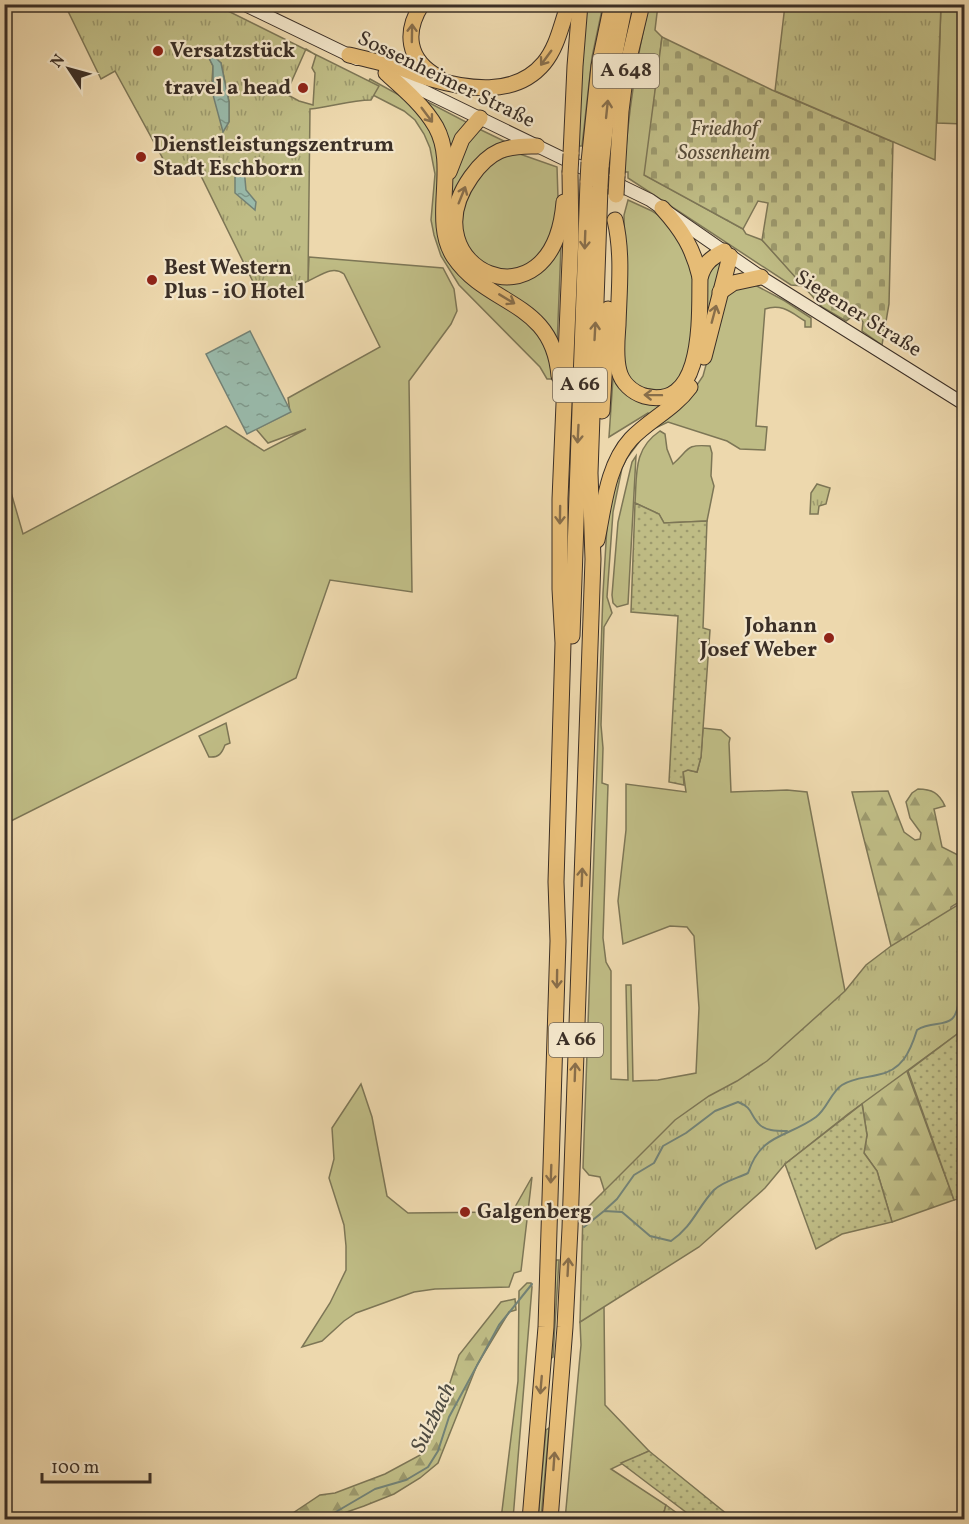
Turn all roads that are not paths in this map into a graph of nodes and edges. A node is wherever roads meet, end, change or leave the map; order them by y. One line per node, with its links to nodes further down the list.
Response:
1 (243, 4): 8 (main road, Sossenheimer Straße)
2 (422, 4): 10 (highway, one-way to 2)
3 (569, 4): 10 (highway, one-way to 10)
4 (580, 4): 14 (highway, A 66, bridge)
5 (612, 4): 13 (highway, A 66)
6 (625, 4): 13 (highway, A 66, one-way to 6)
7 (642, 4): 19 (highway, A 648, bridge)
8 (349, 55): 9 (main road, Sossenheimer Straße); 10 (highway)
9 (386, 73): 11 (main road, Sossenheimer Straße); 15 (highway, one-way to 15)
10 (482, 89)
11 (480, 118): 12 (main road, Sossenheimer Straße); 15 (highway)
12 (537, 146): 14 (highway, one-way to 12); 17 (main road, Sossenheimer Straße)
13 (595, 165): 16 (highway, A 66, bridge)
14 (570, 173): 25 (highway, A 66)
15 (446, 178): 25 (highway, one-way to 25)
16 (594, 184): 26 (highway, A 66, one-way to 16); 28 (highway, A 66, one-way to 28)
17 (631, 191): 18 (main road, Siegener Straße)
18 (662, 207): 20 (main road, Siegener Straße); 22 (highway, A 648)
19 (615, 219): 22 (highway, A 648, one-way to 19); 26 (highway, A 648)
20 (727, 254): 21 (main road, Siegener Straße); 22 (highway); 23 (highway)
21 (760, 277): 23 (highway); 24 (main road, Siegener Straße)
22 (700, 278)
23 (720, 292): 27 (highway, one-way to 23)
24 (964, 404)
25 (562, 414): 28 (highway, A 66, one-way to 28)
26 (592, 536): 27 (highway, A 66)
27 (593, 559): 30 (highway, A 66, one-way to 27)
28 (558, 920): 29 (highway, A 66, one-way to 29)
29 (530, 1520)
30 (550, 1520)

